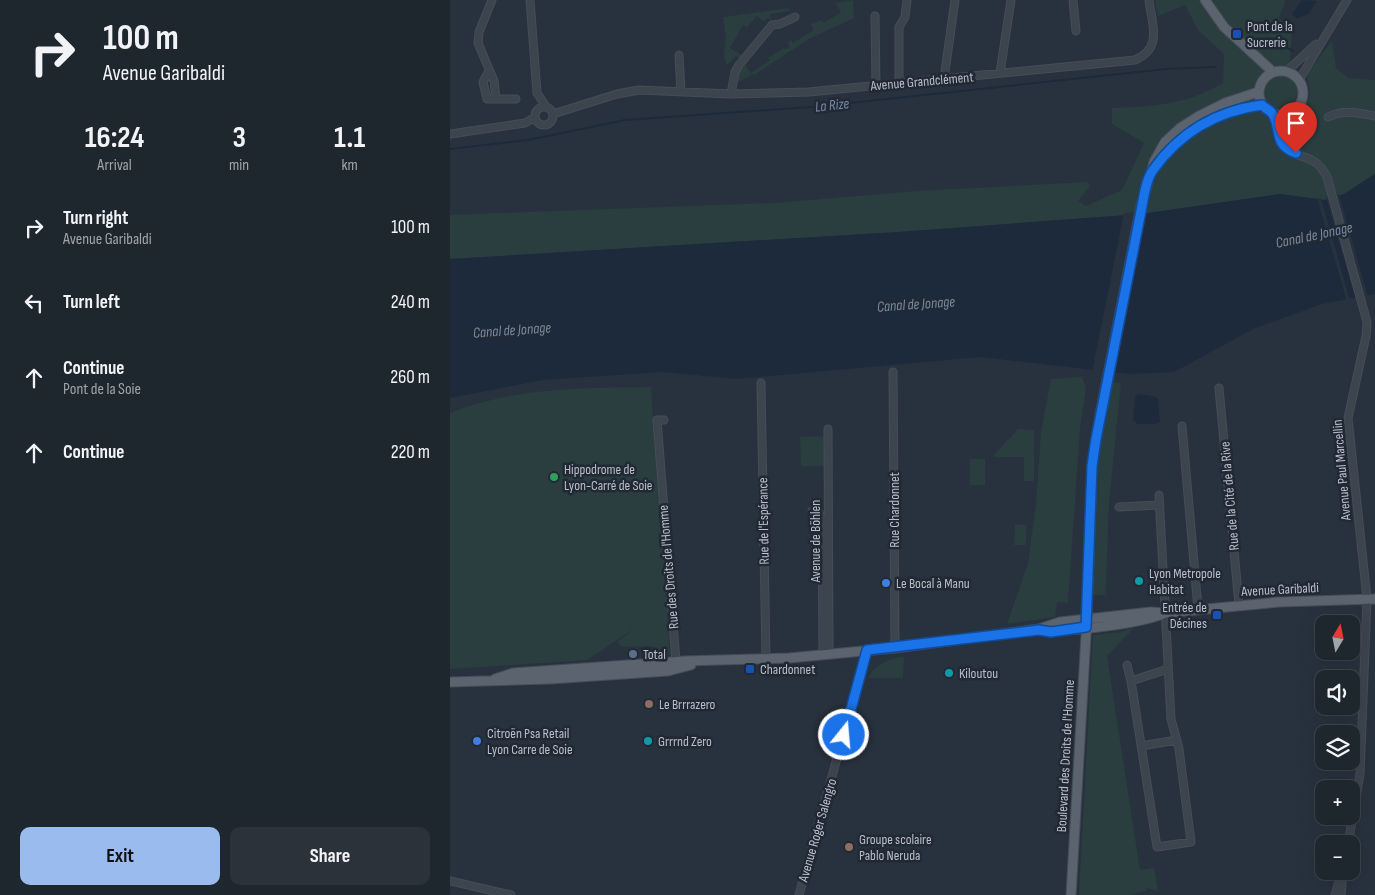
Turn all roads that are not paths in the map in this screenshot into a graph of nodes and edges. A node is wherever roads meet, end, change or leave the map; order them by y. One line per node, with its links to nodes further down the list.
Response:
1 (492, 0): 25 (street)
2 (530, 0): 27 (street)
3 (907, 0): 20 (street)
4 (955, 0): 18 (street)
5 (1011, 0): 17 (street)
6 (1073, 0): 12 (street)
7 (1149, 0): 17 (street, Avenue Grandclément)
8 (1205, 0): 16 (main road)
9 (1347, 0): 13 (street)
10 (875, 16): 21 (street)
11 (795, 17): 24 (street)
12 (1076, 31)
13 (1326, 33): 15 (street); 19 (street)
14 (679, 55): 22 (street)
15 (1287, 71): 16 (main road); 19 (main road)
16 (1273, 72): 23 (main road)
17 (1000, 73): 18 (street, Avenue Grandclément)
18 (944, 79): 20 (street, Avenue Grandclément)
19 (1299, 80): 30 (main road)
20 (899, 82): 21 (street, Avenue Grandclément)
21 (876, 85): 24 (street, Avenue Grandclément)
22 (681, 92): 24 (street, Avenue Grandclément); 29 (street, Avenue Grandclément)
23 (1258, 92): 26 (main road); 36 (main road, Boulevard des Droits de l'Homme)
24 (732, 94)
25 (516, 99)
26 (1262, 105): 28 (main road); 36 (main road)
27 (547, 108): 29 (street); 33 (street)
28 (1272, 113): 30 (main road); 35 (street)
29 (553, 114): 33 (street)
30 (1286, 114): 35 (street)
31 (1328, 116): 32 (street)
32 (1375, 116)
33 (535, 118): 34 (street)
34 (450, 134)
35 (1282, 142): 47 (street, Avenue Paul Marcellin)
36 (1152, 170): 51 (main road, Boulevard des Droits de l'Homme)
37 (893, 372): 52 (street, Rue Chardonnet)
38 (761, 383): 55 (street, Rue de l'Espérance)
39 (1219, 388): 48 (street, Rue de la Cité de la Rive)
40 (664, 420): 57 (street, Rue des Droits de l'Homme)
41 (1182, 426): 49 (street)
42 (828, 429): 54 (street, Avenue de Böhlen)
43 (1159, 495): 44 (street)
44 (1160, 505): 45 (street); 50 (street)
45 (1119, 507)
46 (812, 511): 54 (street)
47 (1371, 599): 48 (main road, Avenue Garibaldi); 66 (street, Avenue Paul Marcellin)
48 (1239, 605): 49 (main road, Avenue Garibaldi)
49 (1198, 609): 50 (main road, Avenue Garibaldi)
50 (1165, 613): 51 (main road, Avenue Garibaldi); 59 (street)
51 (1086, 623): 52 (main road, Avenue Garibaldi); 72 (main road, Boulevard des Droits de l'Homme)
52 (895, 648): 53 (main road, Avenue Garibaldi)
53 (867, 650): 54 (main road); 71 (street, Avenue Roger Salengro)
54 (826, 654): 55 (main road)
55 (766, 659): 56 (main road)
56 (698, 661): 57 (main road); 60 (main road)
57 (672, 662): 60 (main road); 61 (main road)
58 (1127, 665): 62 (street)
59 (1168, 669): 62 (street); 64 (street)
60 (651, 672): 61 (main road)
61 (495, 679): 63 (main road)
62 (1131, 681): 65 (street)
63 (450, 682)
64 (1177, 740): 65 (street); 65 (street)
65 (1141, 746)
66 (1350, 835)
67 (1340, 880): 73 (street)
68 (1342, 880): 74 (street)
69 (450, 882): 70 (street)
70 (511, 895)
71 (799, 895)
72 (1071, 895)
73 (1335, 895)
74 (1340, 895)

